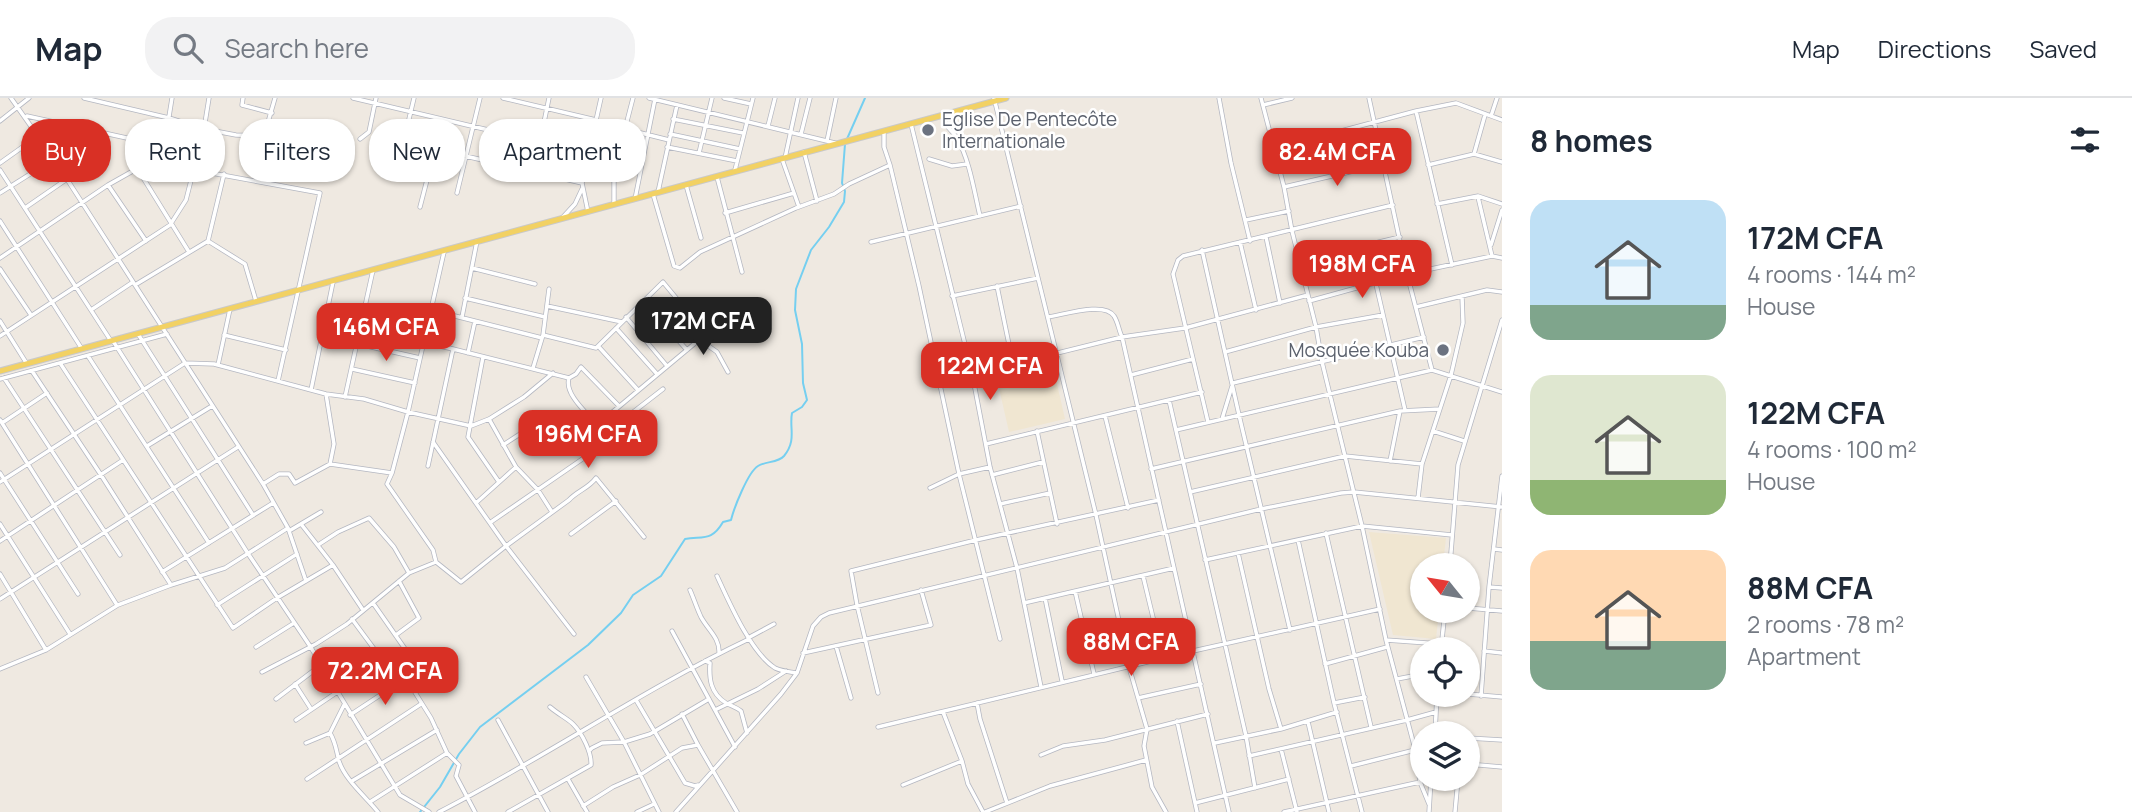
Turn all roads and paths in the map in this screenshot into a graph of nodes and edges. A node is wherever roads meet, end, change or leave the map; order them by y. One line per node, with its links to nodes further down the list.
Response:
1 (11, 98): 37 (street)
2 (29, 98): 37 (street)
3 (83, 98): 47 (street)
4 (173, 98): 47 (street)
5 (209, 98): 50 (street)
6 (243, 98): 42 (street)
7 (275, 98): 42 (street)
8 (354, 98): 31 (street)
9 (414, 98): 40 (street)
10 (480, 98): 63 (street)
11 (503, 98): 38 (street)
12 (549, 98): 38 (street)
13 (601, 98): 54 (street)
14 (633, 98): 55 (street)
15 (649, 98): 29 (street)
16 (712, 98): 41 (street)
17 (724, 98): 34 (street)
18 (753, 98): 34 (street)
19 (775, 98): 64 (street)
20 (798, 98): 66 (street)
21 (810, 98): 72 (street)
22 (836, 98): 78 (street)
23 (1006, 98): 30 (main road)
24 (1219, 98): 140 (street)
25 (1261, 98): 36 (street)
26 (1292, 98): 36 (street)
27 (1370, 98): 60 (street)
28 (1497, 98): 46 (street)
29 (655, 99): 32 (street); 73 (street)
30 (995, 99): 43 (main road); 130 (street)
31 (375, 100): 40 (street); 75 (street)
32 (665, 100): 35 (street)
33 (1456, 100): 39 (street); 44 (street)
34 (751, 104): 59 (street)
35 (677, 105): 41 (street); 56 (street)
36 (1262, 105): 117 (street)
37 (18, 108): 45 (street); 58 (street)
38 (547, 108): 52 (street); 53 (street)
39 (1416, 111): 60 (street); 96 (street)
40 (411, 112): 51 (street); 63 (street)
41 (709, 112): 59 (street); 62 (street)
42 (272, 113): 69 (street)
43 (943, 115): 61 (main road); 93 (street)
44 (1485, 115): 46 (street); 85 (street)
45 (25, 116): 48 (street); 74 (street)
46 (1491, 116): 57 (street)
47 (169, 118): 49 (street)
48 (27, 119)
49 (172, 119)
50 (206, 119)
51 (409, 119)
52 (544, 119)
53 (586, 119)
54 (597, 119)
55 (628, 119)
56 (673, 119): 62 (street); 70 (street)
57 (1502, 120)
58 (0, 121)
59 (747, 121): 64 (street); 71 (street)
60 (1375, 122): 68 (street); 94 (street)
61 (911, 124): 67 (main road); 143 (street)
62 (706, 125): 71 (street); 77 (street)
63 (472, 126): 65 (street); 86 (street)
64 (768, 126): 66 (street)
65 (479, 128)
66 (790, 131): 72 (street); 87 (street)
67 (884, 131): 79 (main road); 95 (street)
68 (1340, 131)
69 (225, 133)
70 (670, 134): 76 (street); 77 (street)
71 (744, 134): 82 (street)
72 (802, 134): 78 (street)
73 (647, 135): 76 (street); 123 (street)
74 (125, 138)
75 (360, 138)
76 (669, 140): 80 (street)
77 (702, 141): 82 (street); 84 (street)
78 (827, 141): 79 (street)
79 (837, 143): 83 (main road)
80 (667, 147): 84 (street); 121 (street)
81 (21, 148): 92 (street)
82 (741, 149): 90 (street)
83 (804, 152): 87 (main road); 124 (street)
84 (699, 153): 90 (street)
85 (1474, 154): 91 (street); 96 (street)
86 (465, 157): 89 (street)
87 (783, 158): 98 (main road); 120 (street)
88 (929, 159): 93 (street)
89 (479, 160)
90 (738, 162): 98 (street)
91 (1502, 162)
92 (0, 163)
93 (967, 164): 138 (street)
94 (1384, 164): 117 (street); 128 (street)
95 (890, 165): 124 (street); 146 (street)
96 (1428, 165): 126 (street)
97 (0, 170): 115 (street)
98 (735, 172): 101 (main road)
99 (225, 174): 181 (street)
100 (125, 175): 113 (street)
101 (717, 177): 114 (main road); 137 (street)
102 (21, 179): 115 (street)
103 (63, 182): 133 (street)
104 (69, 182): 125 (street)
105 (146, 182): 142 (street)
106 (191, 182): 142 (street)
107 (221, 182): 154 (street)
108 (426, 182): 131 (street)
109 (459, 182): 118 (street)
110 (568, 182): 116 (street)
111 (583, 182): 116 (street)
112 (615, 182): 127 (street)
113 (108, 185): 125 (street); 152 (street)
114 (685, 185): 121 (main road); 149 (street)
115 (10, 186): 119 (street); 133 (street)
116 (582, 186): 136 (street); 139 (street)
117 (1284, 187): 135 (street)
118 (457, 192)
119 (0, 193)
120 (794, 193): 132 (street); 137 (street)
121 (656, 194): 123 (main road); 150 (street)
122 (1478, 197): 126 (street); 129 (street); 158 (street)
123 (635, 199): 127 (main road)
124 (817, 201): 132 (street)
125 (82, 203): 145 (street); 165 (street)
126 (1437, 204): 167 (street)
127 (615, 205): 136 (main road)
128 (1393, 205): 144 (street); 148 (street)
129 (1502, 205)
130 (1021, 206): 138 (street); 173 (street)
131 (420, 207)
132 (799, 207): 150 (street)
133 (25, 208): 145 (street)
134 (1502, 210): 158 (street)
135 (1289, 211): 140 (street); 144 (street)
136 (588, 213): 139 (main road)
137 (725, 213): 150 (street)
138 (981, 216): 143 (street)
139 (559, 220): 153 (main road)
140 (1246, 220): 151 (street)
141 (0, 221): 157 (street)
142 (172, 222): 152 (street); 161 (street)
143 (937, 226): 146 (street); 183 (street)
144 (1292, 230): 147 (street); 166 (street)
145 (40, 231): 157 (street); 178 (street)
146 (906, 234): 155 (street); 265 (street)
147 (1266, 237): 151 (street); 190 (street)
148 (1400, 237): 166 (street); 172 (street)
149 (701, 238)
150 (733, 238): 171 (street)
151 (1250, 240): 156 (street)
152 (146, 241): 165 (street)
153 (477, 241): 159 (main road); 168 (street)
154 (208, 242): 161 (street); 189 (street)
155 (871, 242)
156 (1240, 242): 160 (street); 196 (street)
157 (18, 247): 163 (street); 187 (street)
158 (1490, 247): 162 (street)
159 (444, 250): 170 (main road); 195 (street)
160 (1202, 250): 203 (street); 213 (street)
161 (189, 251): 175 (street)
162 (1492, 256): 164 (street); 167 (street)
163 (0, 258)
164 (1502, 258)
165 (118, 259): 175 (street); 178 (street)
166 (1300, 261): 186 (street)
167 (1452, 265): 172 (street)
168 (472, 268): 177 (street); 185 (street)
169 (0, 269): 197 (street)
170 (373, 270): 174 (main road); 211 (street)
171 (742, 272)
172 (1407, 274): 176 (street); 192 (street)
173 (1038, 278): 179 (street); 202 (street)
174 (334, 279): 181 (main road); 206 (street)
175 (134, 284): 194 (street); 209 (street)
176 (1376, 284): 186 (street); 198 (street)
177 (535, 285)
178 (76, 286): 187 (street); 194 (street)
179 (997, 286): 183 (street); 247 (street)
180 (549, 289): 191 (street)
181 (297, 290): 189 (main road); 231 (street)
182 (1502, 292): 184 (street)
183 (952, 296): 257 (street)
184 (1462, 296): 192 (street); 260 (street)
185 (465, 298): 199 (street); 200 (street)
186 (1309, 298): 190 (street); 210 (street)
187 (52, 301): 197 (street); 230 (street)
188 (643, 301): 201 (street); 217 (street); 233 (street)
189 (257, 302): 193 (main road)
190 (1280, 303): 196 (street)
191 (547, 306): 200 (street); 208 (street)
192 (1416, 307): 222 (street)
193 (230, 309): 209 (main road); 218 (street)
194 (91, 310): 223 (street)
195 (431, 310): 199 (street); 225 (street)
196 (1256, 310): 203 (street)
197 (31, 315): 214 (street)
198 (1382, 315): 210 (street); 227 (street)
199 (462, 317): 207 (street)
200 (545, 317): 220 (street)
201 (626, 317): 208 (street); 249 (street)
202 (1048, 317): 221 (street); 235 (street)
203 (1217, 319): 213 (street); 236 (street)
204 (1502, 320): 270 (street)
205 (0, 321): 214 (street)
206 (326, 321): 211 (street); 273 (street)
207 (475, 321): 220 (street); 237 (street)
208 (622, 322): 212 (street)
209 (163, 326): 215 (main road); 216 (street)
210 (1316, 327): 236 (street); 243 (street)
211 (361, 328): 225 (street); 226 (street)
212 (616, 328): 228 (street); 258 (street)
213 (1185, 328): 221 (street); 241 (street)
214 (7, 331): 219 (street); 246 (street)
215 (138, 334): 223 (main road); 224 (street)
216 (167, 334): 224 (street); 245 (street)
217 (706, 334): 233 (street); 255 (street)
218 (225, 335): 231 (street); 248 (street)
219 (0, 336)
220 (542, 337): 228 (street); 250 (street)
221 (1122, 337): 235 (street); 259 (street)
222 (1424, 337): 227 (street); 253 (street)
223 (112, 341): 229 (street); 230 (main road)
224 (142, 341): 229 (street); 261 (street)
225 (424, 342): 232 (street); 240 (street)
226 (358, 344): 240 (street); 251 (street)
227 (1391, 345): 243 (street); 263 (street)
228 (598, 346): 274 (street)
229 (118, 348): 238 (street); 272 (street)
230 (82, 349): 234 (main road)
231 (286, 349): 266 (street)
232 (453, 349): 237 (street); 295 (street)
233 (687, 350): 249 (street)
234 (72, 352): 242 (street); 246 (main road)
235 (1056, 352): 247 (street); 298 (street)
236 (1225, 352): 269 (street)
237 (468, 353): 239 (street)
238 (88, 356): 242 (street); 282 (street)
239 (483, 357): 250 (street); 301 (street)
240 (420, 358): 268 (street)
241 (1193, 359): 259 (street); 275 (street)
242 (70, 361): 244 (street)
243 (1322, 362): 269 (street); 278 (street)
244 (60, 363): 254 (street); 293 (street)
245 (185, 363): 248 (street); 261 (street); 283 (street)
246 (27, 364): 252 (main road)
247 (1013, 364): 257 (street)
248 (218, 365): 266 (street)
249 (667, 366): 258 (street)
250 (533, 368): 256 (street)
251 (352, 369): 268 (street); 280 (street)
252 (0, 370)
253 (1432, 370): 260 (street); 263 (street)
254 (32, 371): 264 (street); 277 (street)
255 (729, 372)
256 (552, 373): 262 (street); 296 (street)
257 (972, 373): 265 (street); 310 (street)
258 (657, 374): 274 (street)
259 (1130, 375): 285 (street)
260 (1451, 375): 270 (street); 287 (street)
261 (164, 376): 272 (street); 294 (street)
262 (569, 378): 284 (street); 284 (street)
263 (1398, 378): 278 (street); 288 (street)
264 (2, 379): 286 (street)
265 (939, 379): 267 (street); 332 (street)
266 (278, 380): 273 (street)
267 (930, 381)
268 (415, 383): 289 (street)
269 (1233, 383): 291 (street); 297 (street)
270 (1481, 384): 276 (street); 309 (street)
271 (663, 389): 343 (street)
272 (143, 390): 282 (street); 306 (street)
273 (312, 390): 279 (street)
274 (638, 390): 284 (street)
275 (1202, 392): 281 (street); 299 (street)
276 (1502, 392)
277 (47, 393): 286 (street); 307 (street)
278 (1330, 393): 291 (street); 302 (street)
279 (326, 394): 280 (street); 323 (street)
280 (345, 397): 289 (street)
281 (1169, 400): 285 (street); 303 (street)
282 (120, 404): 293 (street); 312 (street)
283 (212, 406): 294 (street); 314 (street)
284 (619, 406)
285 (1137, 408): 292 (street); 328 (street)
286 (24, 409): 300 (street); 315 (street)
287 (1440, 409): 288 (street); 305 (street)
288 (1402, 411): 302 (street); 319 (street)
289 (408, 412): 295 (street); 331 (street)
290 (551, 414): 311 (street)
291 (1238, 415): 297 (street); 313 (street)
292 (1105, 416): 298 (street); 357 (street)
293 (96, 419): 307 (street); 318 (street)
294 (192, 419): 306 (street); 317 (street)
295 (438, 419): 301 (street); 308 (street)
296 (489, 419): 301 (street); 311 (street)
297 (1222, 419): 299 (street)
298 (1073, 422): 304 (street); 362 (street)
299 (1208, 422): 303 (street)
300 (1, 423): 322 (street)
301 (471, 426): 338 (street)
302 (1338, 426): 313 (street); 316 (street)
303 (1176, 430): 321 (street)
304 (1037, 431): 310 (street); 320 (street)
305 (1433, 431): 309 (street); 324 (street)
306 (171, 432): 312 (street); 330 (street)
307 (74, 434): 315 (street); 333 (street)
308 (433, 442): 325 (street); 353 (street)
309 (1465, 442): 350 (street)
310 (986, 444): 327 (street)
311 (503, 445): 326 (street)
312 (147, 446): 340 (street)
313 (1246, 446): 321 (street); 336 (street)
314 (238, 447): 317 (street); 339 (street)
315 (51, 449): 322 (street); 342 (street)
316 (1345, 456): 319 (street); 336 (street); 345 (street)
317 (219, 459): 330 (street); 361 (street)
318 (123, 460): 333 (street); 351 (street)
319 (1390, 461): 324 (street)
320 (1043, 462): 334 (street); 346 (street)
321 (1183, 462): 328 (street); 344 (street)
322 (28, 463): 337 (street); 355 (street)
323 (330, 464): 331 (street); 339 (street)
324 (1422, 464): 347 (street)
325 (429, 466)
326 (516, 467): 338 (street); 343 (street)
327 (990, 467): 332 (street); 334 (street)
328 (1151, 470): 348 (street)
329 (0, 473): 337 (street)
330 (197, 473): 340 (street); 371 (street)
331 (392, 473): 400 (street)
332 (959, 474): 341 (street); 381 (street)
333 (101, 475): 342 (street); 363 (street)
334 (992, 475): 354 (street)
335 (1502, 476): 356 (street)
336 (1254, 477): 344 (street); 358 (street)
337 (2, 481): 364 (street)
338 (499, 482): 353 (street)
339 (263, 484): 352 (street)
340 (173, 488): 351 (street); 384 (street)
341 (930, 488)
342 (78, 490): 355 (street); 373 (street)
343 (538, 490): 360 (street); 365 (street)
344 (1191, 492): 369 (street)
345 (1354, 492): 347 (street); 358 (street); 370 (street)
346 (1050, 493): 354 (street); 368 (street)
347 (1418, 498): 350 (street)
348 (1158, 500): 357 (street); 374 (street)
349 (616, 501): 360 (street); 376 (street); 380 (street)
350 (1455, 501): 356 (street); 379 (street)
351 (150, 503): 363 (street); 397 (street)
352 (273, 503): 361 (street); 372 (street)
353 (476, 503): 365 (street)
354 (1000, 504): 377 (street)
355 (55, 505): 364 (street); 388 (street)
356 (1500, 506): 390 (street)
357 (1128, 508): 362 (street)
358 (1261, 509): 369 (street); 387 (street)
359 (321, 512): 367 (street)
360 (552, 512): 386 (street)
361 (253, 515): 371 (street)
362 (1096, 515): 368 (street); 389 (street)
363 (128, 517): 373 (street); 404 (street)
364 (31, 520): 378 (street); 399 (street)
365 (491, 522): 386 (street)
366 (0, 524): 378 (street)
367 (301, 524): 372 (street); 385 (street)
368 (1057, 524): 377 (street)
369 (1198, 526): 374 (street); 398 (street)
370 (1362, 526): 375 (street); 379 (street); 432 (street)
371 (232, 528): 384 (street); 392 (street)
372 (289, 529): 392 (street); 395 (street)
373 (105, 532): 388 (street); 396 (street)
374 (1166, 533): 389 (street); 403 (street)
375 (1326, 533): 382 (street); 437 (street)
376 (571, 534)
377 (1007, 534): 381 (street); 402 (street)
378 (8, 536): 383 (street); 412 (street)
379 (1452, 536): 394 (street)
380 (644, 537)
381 (976, 540): 407 (street); 431 (street)
382 (1298, 540): 387 (street); 441 (street)
383 (0, 541)
384 (209, 543): 397 (street)
385 (318, 545): 401 (street); 405 (street)
386 (506, 546): 400 (street); 444 (street)
387 (1269, 546): 393 (street); 442 (street)
388 (80, 548): 399 (street); 429 (street)
389 (1102, 548): 402 (street); 415 (street)
390 (1494, 549): 391 (street); 417 (street)
391 (1502, 550)
392 (247, 552): 408 (street); 409 (street)
393 (1238, 553): 398 (street); 447 (street)
394 (1451, 553)
395 (297, 554): 409 (street); 414 (street)
396 (120, 555)
397 (187, 556): 404 (street); 408 (street)
398 (1205, 560): 453 (street)
399 (58, 562): 412 (street); 423 (street)
400 (436, 562): 405 (street)
401 (333, 565): 414 (street); 435 (street)
402 (1017, 568): 407 (street); 428 (street)
403 (1174, 568): 411 (street); 459 (street)
404 (162, 572): 416 (street)
405 (409, 573): 413 (street)
406 (0, 574): 422 (street)
407 (985, 575): 420 (street); 450 (street)
408 (198, 576): 416 (street); 430 (street)
409 (263, 576): 424 (street); 430 (street)
410 (717, 576): 448 (street)
411 (1143, 576): 415 (street); 465 (street)
412 (35, 577): 422 (street); 445 (street)
413 (398, 580): 427 (street); 446 (street)
414 (306, 581): 424 (street)
415 (1110, 582): 421 (street); 470 (street)
416 (171, 585): 429 (street)
417 (1489, 587): 418 (street); 434 (street)
418 (1502, 588)
419 (690, 590): 461 (street)
420 (921, 590): 431 (street); 449 (street)
421 (1075, 591): 425 (street); 476 (street)
422 (11, 592): 426 (street); 458 (street)
423 (78, 594)
424 (277, 598): 430 (street); 439 (street)
425 (1045, 598): 428 (street); 480 (street)
426 (0, 599)
427 (373, 603): 435 (street); 446 (street)
428 (1024, 603): 483 (street)
429 (118, 605): 445 (street)
430 (217, 605)
431 (857, 605): 449 (street); 462 (street)
432 (1380, 609): 437 (street); 451 (street)
433 (1480, 609): 434 (street)
434 (1487, 609): 436 (street); 460 (street)
435 (363, 610): 438 (street)
436 (1502, 611)
437 (1345, 617): 441 (street); 464 (street)
438 (352, 619): 455 (street); 484 (street)
439 (294, 623): 454 (street); 455 (street)
440 (774, 624): 448 (street)
441 (1316, 624): 442 (street); 467 (street)
442 (1290, 630): 447 (street)
443 (673, 631): 471 (street)
444 (574, 634)
445 (71, 635): 458 (street)
446 (396, 635): 469 (street)
447 (1258, 637): 453 (street); 519 (street)
448 (749, 638): 461 (street); 473 (street)
449 (865, 639): 456 (street); 485 (street)
450 (1000, 639)
451 (1386, 640): 452 (street); 457 (street)
452 (1410, 643)
453 (1224, 644): 459 (street); 527 (street)
454 (256, 646)
455 (310, 646): 468 (street); 474 (street)
456 (836, 646): 462 (street); 489 (street)
457 (1388, 647): 464 (street); 479 (street)
458 (46, 650): 472 (street)
459 (1193, 651): 465 (street); 482 (street)
460 (1484, 651): 463 (street); 486 (street)
461 (719, 653): 466 (street)
462 (803, 653): 475 (street)
463 (1502, 653)
464 (1355, 657): 467 (street); 487 (street)
465 (1163, 659): 470 (street)
466 (705, 661): 471 (street); 494 (street)
467 (1325, 664): 496 (street)
468 (321, 665): 481 (street); 484 (street)
469 (417, 666)
470 (1129, 667): 476 (street); 490 (street)
471 (692, 668): 492 (street); 493 (street)
472 (0, 669)
473 (786, 671): 475 (street); 494 (street)
474 (262, 672)
475 (797, 673): 525 (street)
476 (1094, 675): 480 (street)
477 (1410, 676): 479 (street)
478 (586, 677): 509 (street)
479 (1397, 679): 512 (street)
480 (1062, 682): 483 (street)
481 (295, 684): 491 (street); 501 (street)
482 (1201, 684): 490 (street); 507 (street)
483 (1041, 687): 495 (street)
484 (337, 692): 498 (street); 501 (street)
485 (878, 693)
486 (1481, 695): 488 (street)
487 (1365, 697): 496 (street); 517 (street)
488 (1502, 697)
489 (851, 698)
490 (1138, 698): 518 (street)
491 (276, 699)
492 (709, 699): 502 (street); 506 (street)
493 (636, 700): 509 (street); 521 (street)
494 (727, 703): 502 (street); 525 (street)
495 (977, 703): 503 (street); 572 (street)
496 (1334, 703): 504 (street)
497 (421, 704): 508 (street); 520 (street); 529 (street)
498 (344, 705): 508 (street); 523 (street)
499 (550, 707): 524 (street)
500 (1436, 707): 505 (street)
501 (312, 710): 510 (street)
502 (715, 710): 536 (street)
503 (943, 712): 516 (street); 546 (street)
504 (1337, 712): 515 (street); 526 (street)
505 (1436, 712): 512 (street); 513 (street)
506 (682, 714): 521 (street); 535 (street)
507 (1208, 714): 514 (street); 534 (street)
508 (350, 715): 529 (street)
509 (608, 717): 524 (street); 532 (street)
510 (296, 720)
511 (498, 720): 550 (street)
512 (1407, 720): 517 (street); 522 (street)
513 (1436, 721)
514 (1177, 722): 518 (street); 573 (street)
515 (1308, 722): 519 (street); 531 (street)
516 (878, 727)
517 (1371, 727): 526 (street)
518 (1147, 729): 541 (street); 545 (street)
519 (1281, 729): 527 (street)
520 (437, 730): 540 (street); 547 (street)
521 (654, 731): 532 (street); 544 (street)
522 (1410, 731)
523 (330, 733): 533 (street); 543 (street)
524 (579, 733): 538 (street); 550 (street)
525 (747, 733): 536 (street)
526 (1343, 734): 531 (street); 548 (street)
527 (1245, 736): 534 (street); 542 (street)
528 (1480, 738): 530 (street)
529 (366, 740): 543 (street); 547 (street)
530 (1502, 740)
531 (1313, 741): 537 (street); 574 (street)
532 (624, 742): 538 (street); 553 (street)
533 (306, 743)
534 (1215, 743): 567 (street)
535 (698, 745): 544 (street); 552 (street)
536 (735, 747): 552 (street)
537 (1281, 748): 542 (street); 556 (street)
538 (589, 751): 555 (street)
539 (1410, 751): 548 (street)
540 (447, 753): 561 (street); 569 (street)
541 (1041, 755)
542 (1249, 756): 562 (street)
543 (339, 757): 554 (street); 557 (street)
544 (668, 757): 553 (street); 558 (street)
545 (1147, 760): 572 (street); 590 (street)
546 (962, 761): 560 (street); 589 (street)
547 (380, 763): 557 (street); 561 (street)
548 (1351, 765): 568 (street)
549 (1480, 765): 551 (street)
550 (524, 766): 566 (street); 569 (street)
551 (1502, 767)
552 (714, 770): 558 (street); 588 (street)
553 (640, 775): 571 (street); 576 (street)
554 (307, 779)
555 (568, 779): 566 (street); 576 (street)
556 (1289, 779): 562 (street); 578 (street)
557 (352, 781): 570 (street)
558 (703, 782): 587 (street)
559 (1410, 784): 568 (street)
560 (904, 785)
561 (395, 787): 570 (street); 580 (street)
562 (1255, 788): 567 (street)
563 (1424, 791): 575 (street)
564 (1430, 791): 575 (street)
565 (1457, 791): 597 (street)
566 (539, 796): 577 (street); 583 (street)
567 (1226, 796): 573 (street); 592 (street)
568 (1358, 796): 574 (street); 595 (street)
569 (467, 797): 581 (street); 582 (street)
570 (370, 802): 579 (street)
571 (654, 803): 585 (street); 586 (street)
572 (1007, 803): 589 (street)
573 (1195, 803): 591 (street)
574 (1326, 803): 578 (street); 594 (street)
575 (1429, 804): 596 (street)
576 (583, 806): 584 (street)
577 (510, 811)
578 (1296, 811): 593 (street)
579 (378, 812)
580 (429, 812)
581 (439, 812)
582 (475, 812)
583 (548, 812)
584 (587, 812)
585 (637, 812)
586 (659, 812)
587 (676, 812)
588 (737, 812)
589 (984, 812)
590 (1167, 812)
591 (1197, 812)
592 (1229, 812)
593 (1284, 812)
594 (1329, 812)
595 (1362, 812)
596 (1429, 812)
597 (1455, 812)

